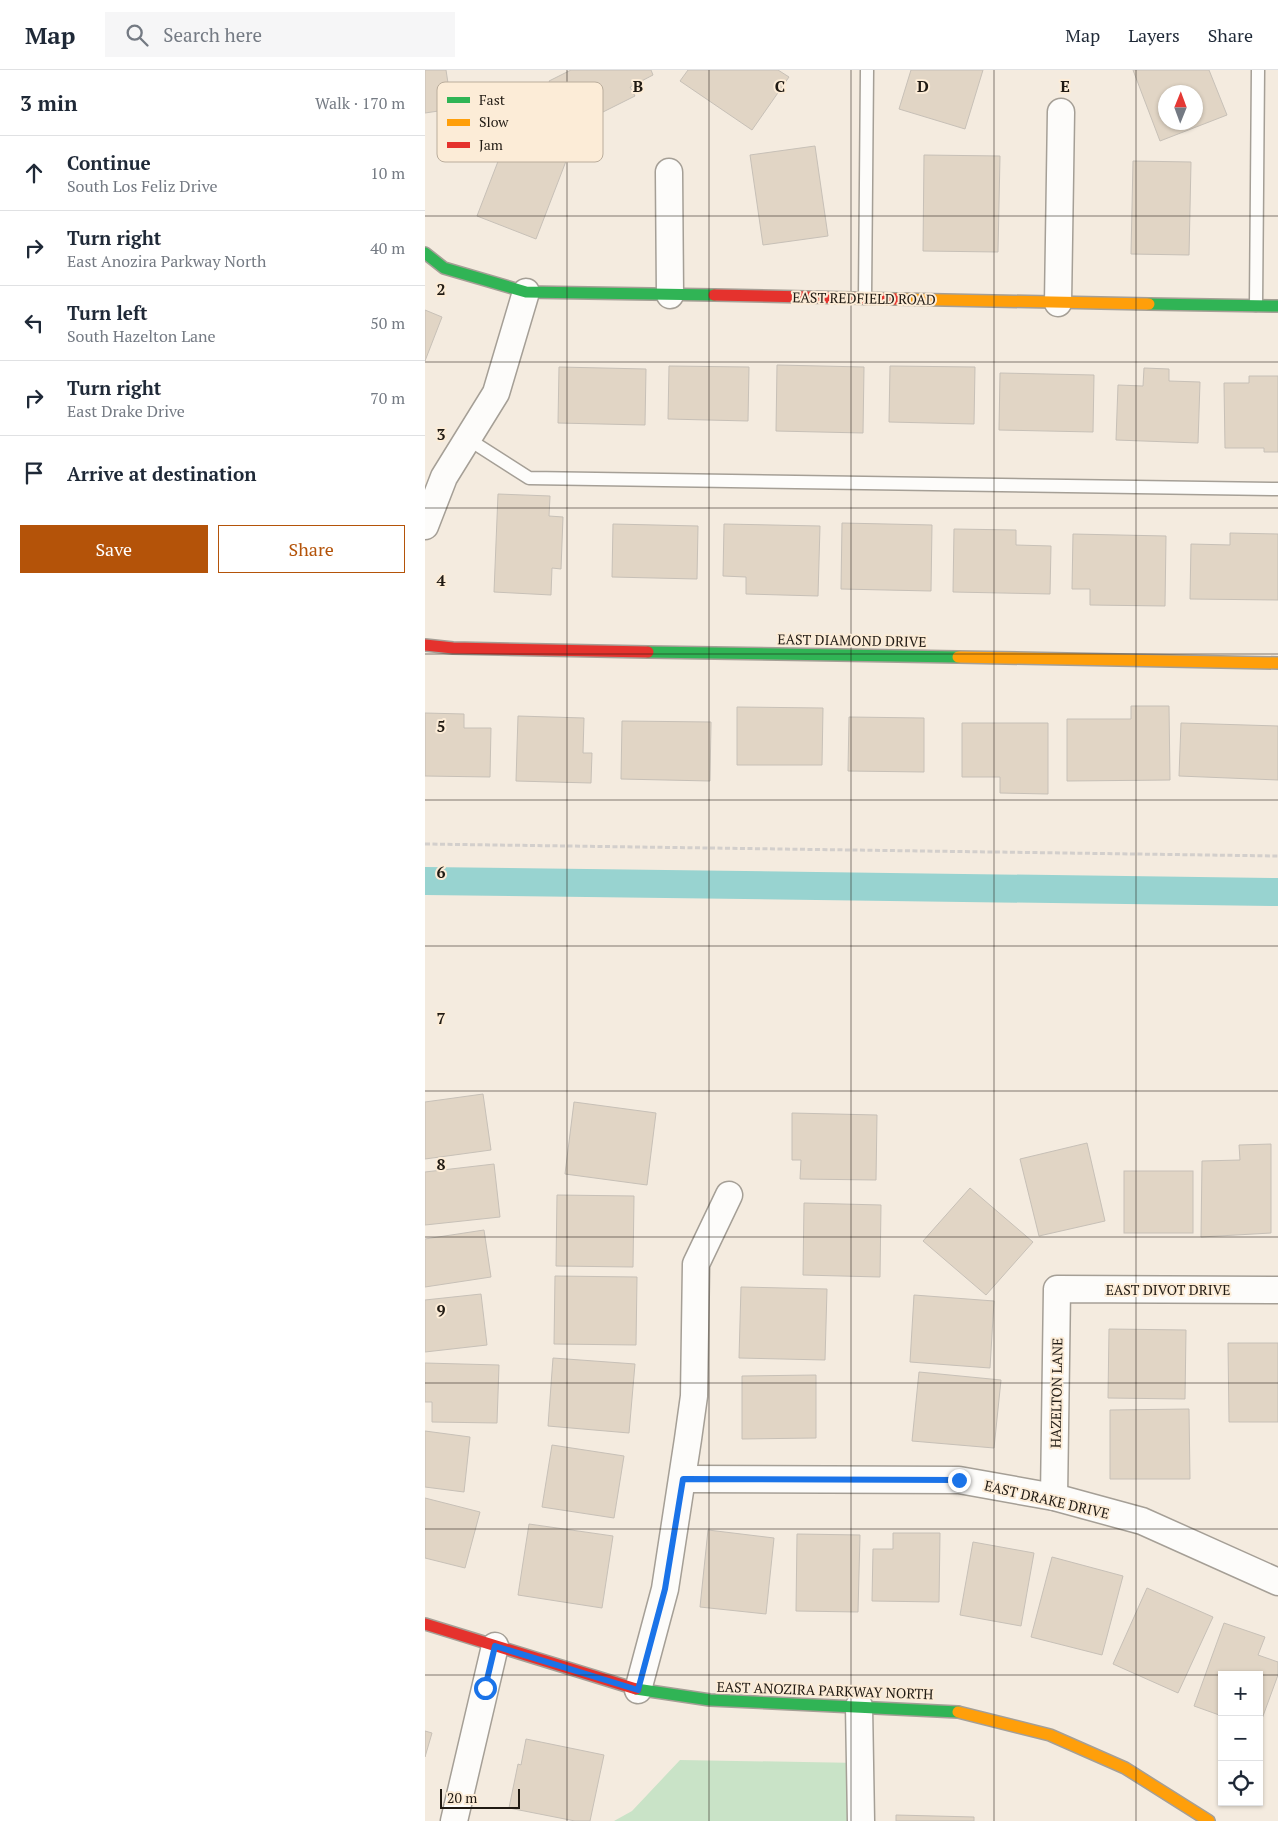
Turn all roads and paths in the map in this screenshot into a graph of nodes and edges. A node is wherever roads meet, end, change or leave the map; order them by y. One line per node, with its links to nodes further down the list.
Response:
1 (867, 70): 8 (lane)
2 (1258, 70): 10 (lane)
3 (1061, 112): 9 (street)
4 (669, 172): 7 (street)
5 (425, 253): 6 (street, EAST REDFIELD ROAD)
6 (526, 292): 7 (street, EAST REDFIELD ROAD); 12 (street)
7 (669, 295): 8 (street, EAST REDFIELD ROAD)
8 (865, 298): 9 (street, EAST REDFIELD ROAD)
9 (1058, 303): 10 (street, EAST REDFIELD ROAD)
10 (1256, 305): 11 (street, EAST REDFIELD ROAD)
11 (1278, 306)
12 (468, 439): 13 (lane); 14 (street)
13 (1278, 489)
14 (425, 526)
15 (425, 645): 16 (street, EAST DIAMOND DRIVE)
16 (1278, 663)
17 (425, 844): 18 (path)
18 (1278, 856)
19 (729, 1194): 22 (street)
20 (1057, 1289): 21 (street, EAST DIVOT DRIVE); 23 (street, HAZELTON LANE)
21 (1278, 1290)
22 (683, 1479): 23 (street, EAST DRAKE DRIVE); 27 (street)
23 (1054, 1497): 24 (street, EAST DRAKE DRIVE)
24 (1278, 1582)
25 (425, 1624): 26 (street, EAST ANOZIRA PARKWAY NORTH)
26 (495, 1646): 27 (street, EAST ANOZIRA PARKWAY NORTH); 29 (street)
27 (638, 1690): 28 (street, EAST ANOZIRA PARKWAY NORTH)
28 (859, 1706): 30 (street); 31 (street, EAST ANOZIRA PARKWAY NORTH)
29 (454, 1821)
30 (861, 1821)
31 (1209, 1821)

